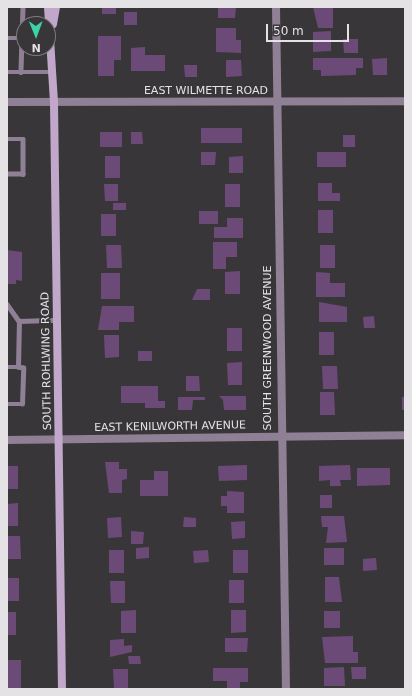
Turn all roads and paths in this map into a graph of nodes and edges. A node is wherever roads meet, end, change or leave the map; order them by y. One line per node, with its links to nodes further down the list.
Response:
1 (276, 7): 9 (street, SOUTH GREENWOOD AVENUE)
2 (21, 56): 5 (lane)
3 (53, 56): 6 (street, SOUTH ROHLWING ROAD)
4 (7, 72): 5 (lane)
5 (21, 72): 6 (lane)
6 (53, 72): 10 (street, SOUTH ROHLWING ROAD)
7 (405, 100): 9 (street, EAST WILMETTE ROAD)
8 (7, 102): 10 (street, EAST WILMETTE ROAD)
9 (278, 102): 10 (street, EAST WILMETTE ROAD); 20 (street, SOUTH GREENWOOD AVENUE)
10 (54, 103): 15 (street, SOUTH ROHLWING ROAD)
11 (7, 139): 12 (lane)
12 (7, 174)
13 (7, 304): 14 (lane)
14 (19, 320): 15 (lane); 17 (lane)
15 (57, 320): 22 (street, SOUTH ROHLWING ROAD)
16 (7, 367): 17 (lane)
17 (18, 367): 18 (lane)
18 (7, 404)
19 (405, 435): 20 (street, EAST KENILWORTH AVENUE)
20 (280, 436): 22 (street, EAST KENILWORTH AVENUE); 24 (street, SOUTH GREENWOOD AVENUE)
21 (7, 440): 22 (street, EAST KENILWORTH AVENUE)
22 (59, 440): 23 (street, SOUTH ROHLWING ROAD)
23 (62, 689)
24 (286, 689)

